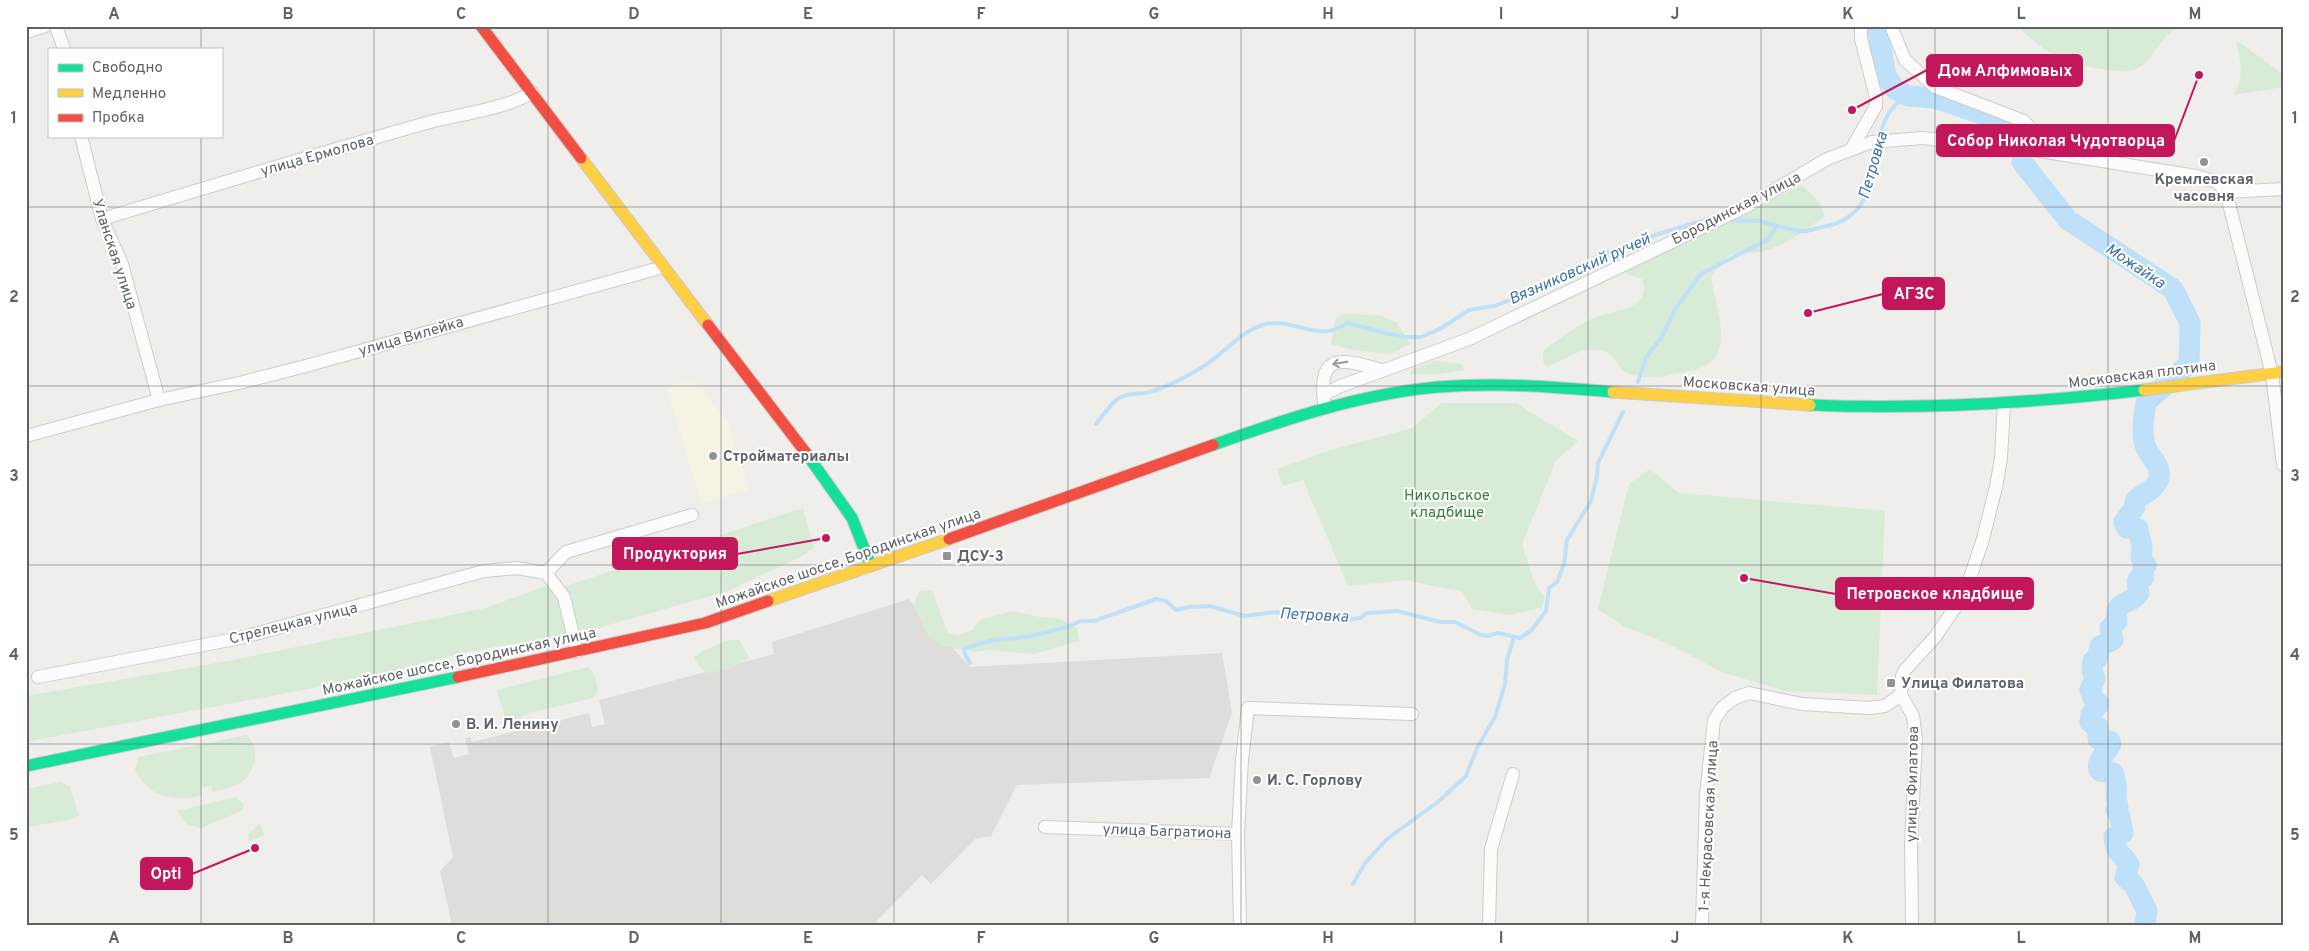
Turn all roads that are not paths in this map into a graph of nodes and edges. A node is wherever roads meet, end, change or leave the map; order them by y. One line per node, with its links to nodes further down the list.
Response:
1 (45, 26): 6 (street)
2 (56, 26): 7 (street)
3 (481, 26): 8 (main road)
4 (1861, 26): 10 (street)
5 (1891, 26): 11 (street)
6 (26, 32)
7 (64, 48)
8 (532, 92): 14 (street, улица Ермолова); 15 (main road)
9 (82, 138): 14 (street, Уланская улица)
10 (1852, 148): 11 (street, Бородинская улица); 16 (street, Бородинская улица)
11 (2033, 150): 13 (street)
12 (2283, 189): 13 (street)
13 (2226, 192): 17 (street)
14 (102, 220): 19 (street, Уланская улица)
15 (663, 267): 19 (street, улица Вилейка); 26 (main road)
16 (1382, 370): 20 (street, Бородинская улица); 20 (street, one-way to 20)
17 (2277, 373): 21 (main road, Московская плотина); 24 (street)
18 (1460, 385): 20 (main road, Можайское шоссе, Бородинская улица); 22 (main road, Московская улица)
19 (159, 400): 23 (street, улица Вилейка)
20 (1324, 401): 26 (main road, Можайское шоссе, Бородинская улица)
21 (2036, 401): 22 (main road, Московская улица)
22 (2004, 403): 30 (street)
23 (26, 436)
24 (2283, 465)
25 (692, 515): 27 (street)
26 (871, 566): 28 (main road, Можайское шоссе, Бородинская улица)
27 (546, 573): 28 (street); 29 (street, Стрелецкая улица)
28 (578, 652): 32 (main road, Можайское шоссе, Бородинская улица)
29 (38, 677)
30 (1901, 696): 38 (street, 1-я Некрасовская улица); 39 (street, улица Филатова)
31 (1412, 714): 35 (street, улица Багратиона)
32 (26, 766)
33 (1512, 774): 37 (street)
34 (1045, 827): 35 (street, улица Багратиона)
35 (1238, 834): 36 (street)
36 (1240, 925)
37 (1489, 925)
38 (1702, 925)
39 (1912, 925)

